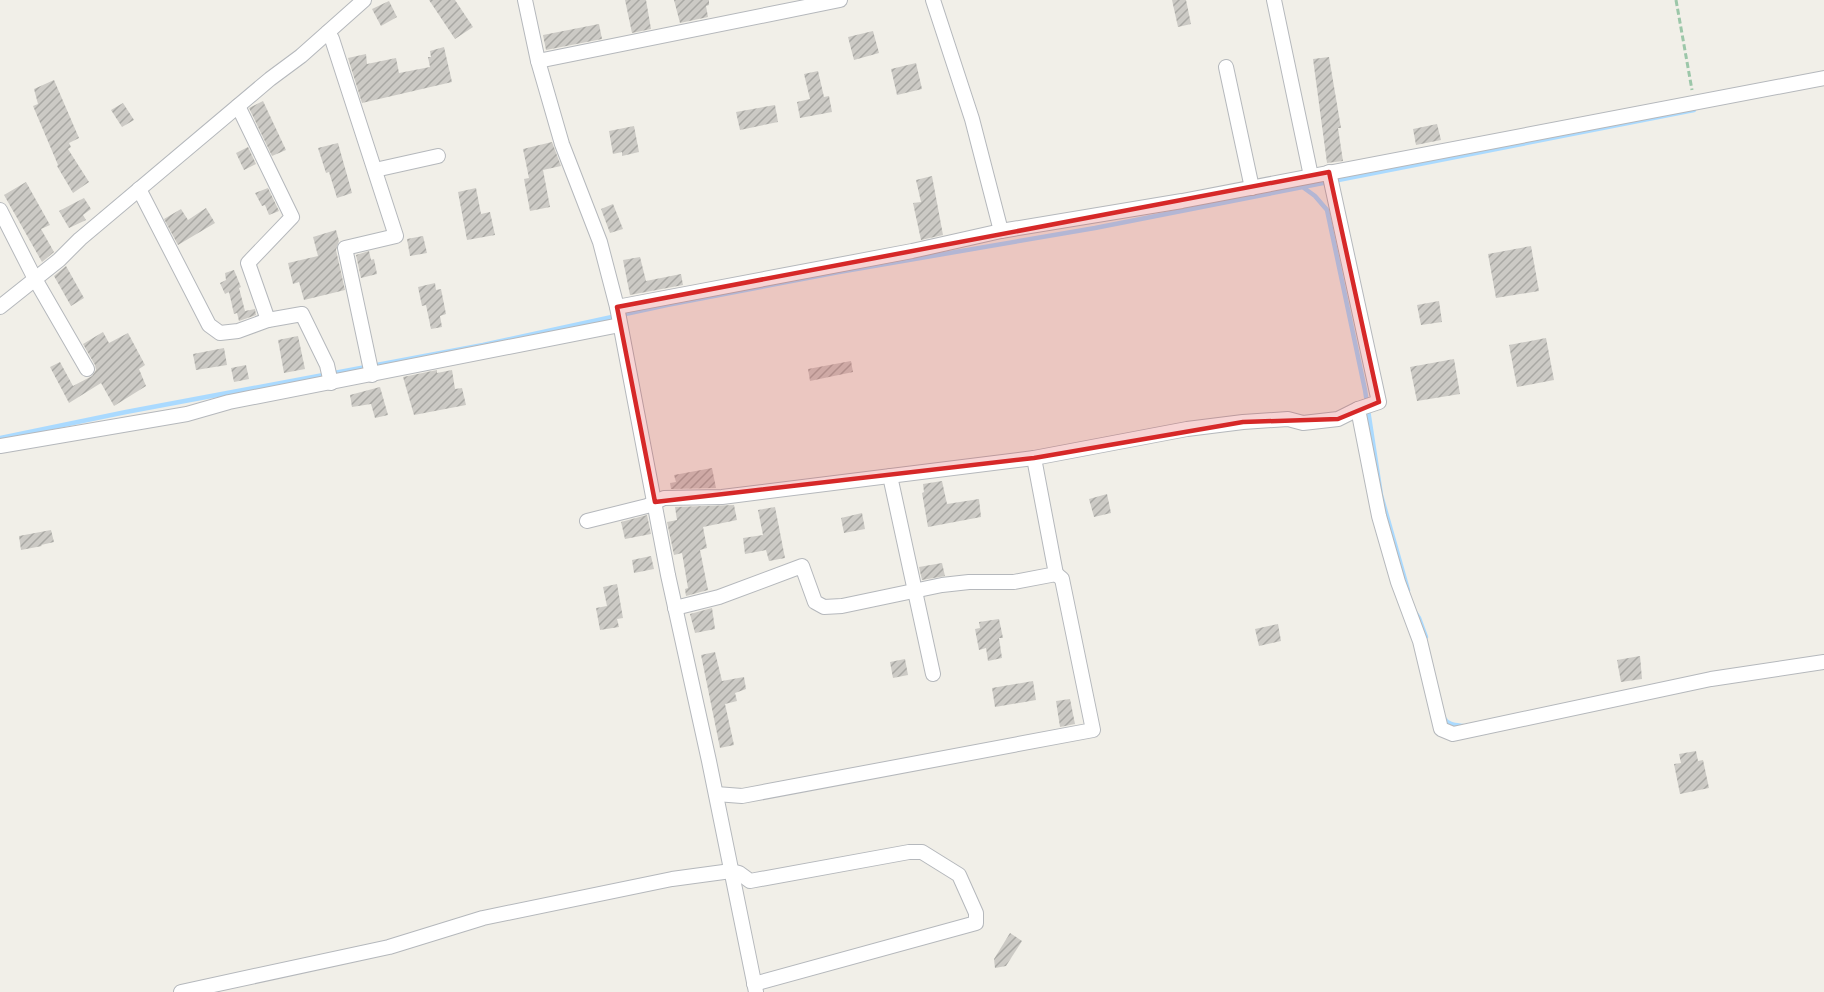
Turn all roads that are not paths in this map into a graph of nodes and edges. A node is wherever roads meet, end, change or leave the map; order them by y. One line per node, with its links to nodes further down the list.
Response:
1 (363, 0): 6 (street)
2 (525, 0): 7 (street)
3 (840, 0): 7 (street)
4 (933, 0): 18 (street)
5 (1274, 0): 14 (street)
6 (328, 32): 10 (street); 12 (street)
7 (538, 61): 21 (street)
8 (1226, 67): 15 (street)
9 (1824, 78): 13 (street)
10 (238, 106): 16 (street); 22 (street)
11 (438, 156): 12 (street)
12 (375, 170): 25 (street)
13 (1329, 172): 14 (street); 27 (street)
14 (1311, 176): 15 (street)
15 (1252, 188): 18 (street)
16 (139, 189): 19 (street); 22 (street)
17 (0, 210): 19 (street)
18 (1001, 231): 21 (street)
19 (35, 279): 20 (street); 24 (street)
20 (0, 306)
21 (616, 307): 23 (street)
22 (268, 320): 26 (street)
23 (620, 325): 25 (street); 31 (street)
24 (87, 369)
25 (372, 375): 26 (street)
26 (331, 383): 28 (street)
27 (1358, 408): 29 (street); 36 (street)
28 (0, 446)
29 (1034, 458): 30 (street); 33 (street)
30 (890, 476): 31 (street); 34 (street)
31 (655, 502): 32 (street); 35 (street)
32 (587, 521)
33 (1056, 574): 34 (street); 38 (street)
34 (914, 590): 35 (street); 37 (street)
35 (675, 608): 38 (street)
36 (1824, 662)
37 (933, 674)
38 (716, 794): 39 (street)
39 (731, 871): 40 (street); 40 (street); 41 (street)
40 (755, 988)
41 (181, 992)

